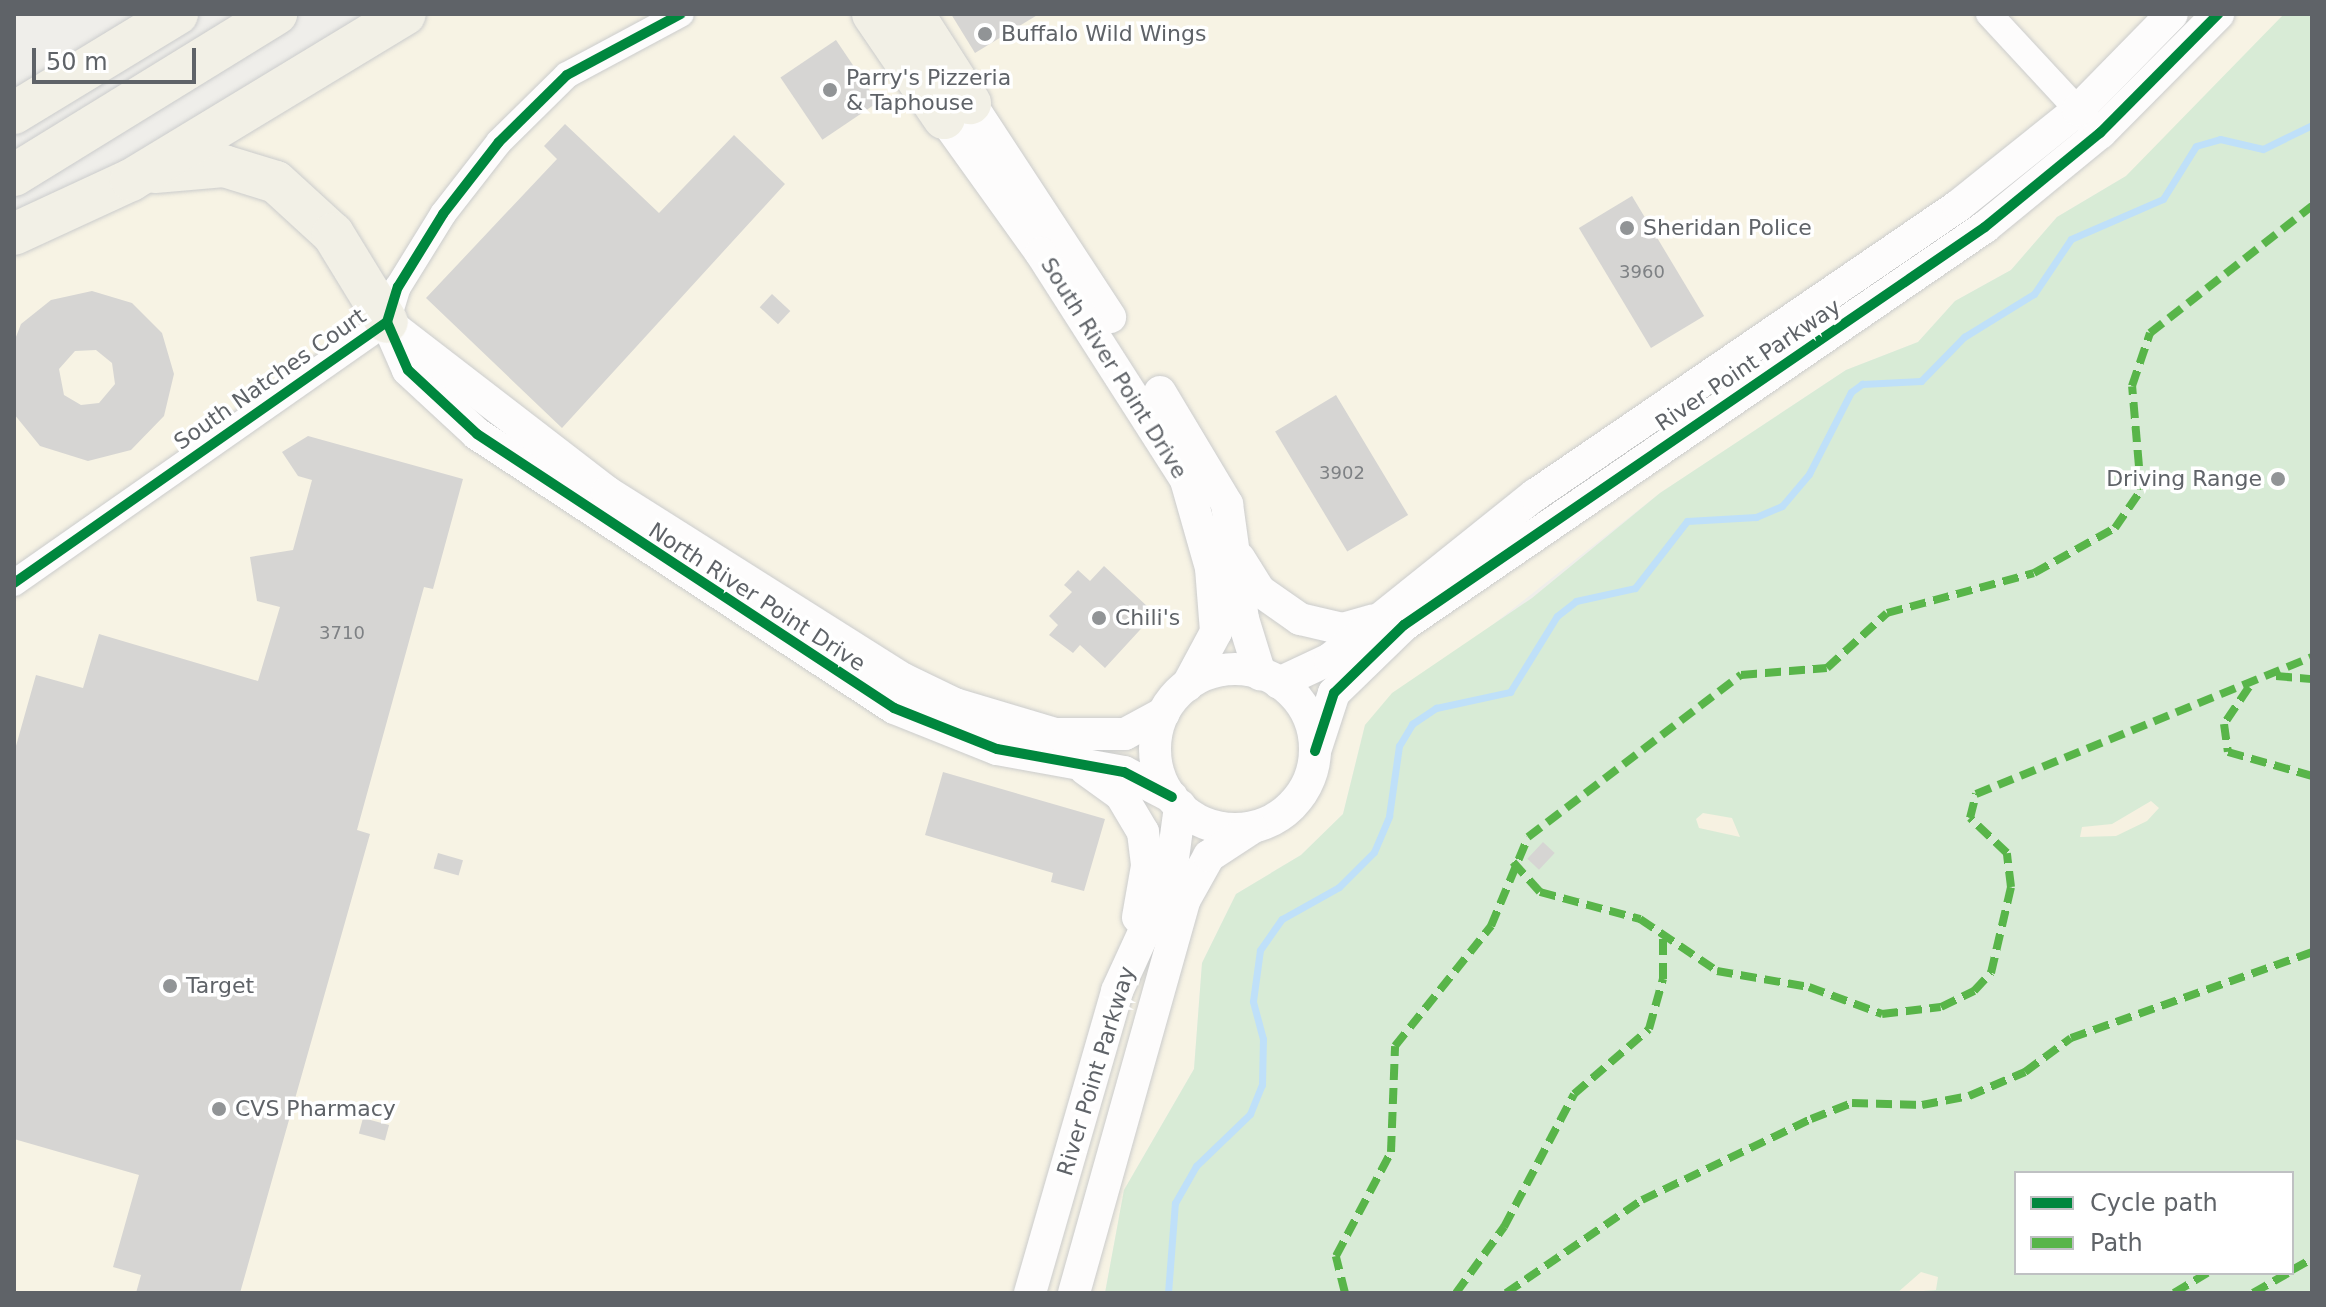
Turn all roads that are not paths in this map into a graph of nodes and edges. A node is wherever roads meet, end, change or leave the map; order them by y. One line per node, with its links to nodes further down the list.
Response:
1 (177, 14): 12 (highway)
2 (276, 14): 14 (highway)
3 (405, 14): 15 (highway)
4 (681, 14): 17 (street, South Natches Court)
5 (873, 14): 10 (highway)
6 (913, 14): 10 (highway)
7 (1989, 14): 11 (street)
8 (2172, 14): 11 (street, River Point Parkway)
9 (2218, 14): 13 (street, River Point Parkway)
10 (957, 110): 18 (street, South River Point Drive); 22 (street, South River Point Drive)
11 (2078, 110): 13 (street); 20 (street, River Point Parkway)
12 (14, 113)
13 (2100, 133): 24 (street, River Point Parkway)
14 (14, 175)
15 (131, 180): 16 (highway); 17 (highway)
16 (14, 234)
17 (387, 322): 19 (street, South Natches Court); 23 (street, North River Point Drive); 25 (street, North River Point Drive)
18 (1238, 556): 20 (street); 21 (street, South River Point Drive)
19 (14, 583)
20 (1383, 616): 21 (street, River Point Parkway)
21 (1270, 678): 22 (street); 24 (street)
22 (1187, 686): 23 (street)
23 (1164, 713): 26 (street)
24 (1315, 751): 27 (street)
25 (1067, 762): 26 (street, North River Point Drive); 28 (street)
26 (1176, 802): 27 (street); 28 (street, River Point Parkway)
27 (1252, 828): 30 (street, River Point Parkway)
28 (1126, 966): 29 (street, River Point Parkway)
29 (1030, 1293)
30 (1074, 1293)

